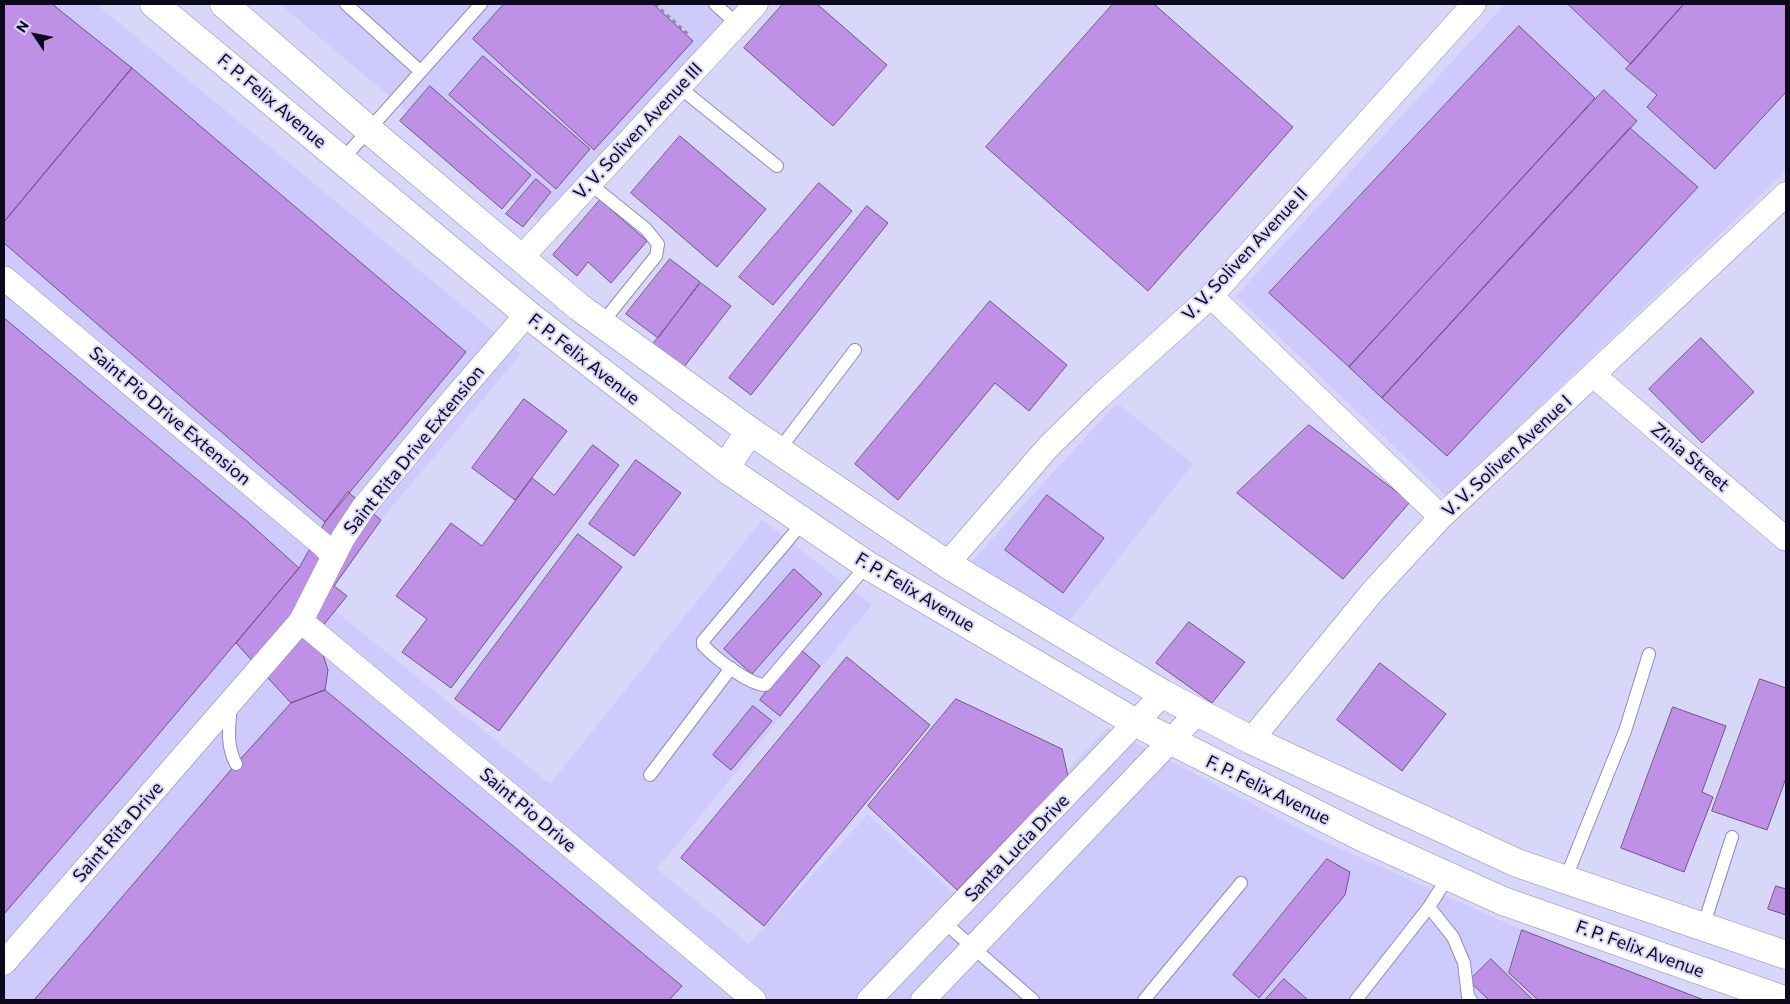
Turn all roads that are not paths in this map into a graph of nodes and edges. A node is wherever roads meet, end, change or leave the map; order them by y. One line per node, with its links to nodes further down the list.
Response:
1 (154, 4): 12 (main road, F. P. Felix Avenue)
2 (224, 4): 11 (main road)
3 (346, 4): 9 (lane)
4 (481, 4): 9 (lane)
5 (715, 4): 8 (lane)
6 (756, 4): 8 (street, V. V. Soliven Avenue III)
7 (1474, 4): 18 (street, V. V. Soliven Avenue II)
8 (737, 24): 10 (street, V. V. Soliven Avenue III)
9 (420, 71): 11 (lane)
10 (679, 87): 13 (lane); 14 (street, V. V. Soliven Avenue III)
11 (370, 130): 12 (lane); 16 (main road)
12 (342, 160): 19 (main road, F. P. Felix Avenue)
13 (777, 166)
14 (590, 184): 16 (street, V. V. Soliven Avenue III); 20 (lane)
15 (1786, 194): 22 (street, V. V. Soliven Avenue I)
16 (521, 258): 20 (main road)
17 (4, 278): 29 (street, Saint Pio Drive Extension)
18 (1210, 296): 26 (street); 30 (street, V. V. Soliven Avenue II)
19 (527, 314): 25 (main road, F. P. Felix Avenue); 29 (street, Saint Rita Drive Extension)
20 (602, 323): 23 (main road)
21 (856, 350): 24 (lane)
22 (1593, 375): 26 (street, V. V. Soliven Avenue I); 28 (street, Zinia Street)
23 (750, 431): 24 (main road); 25 (main road)
24 (779, 450): 30 (main road)
25 (725, 468): 27 (main road, F. P. Felix Avenue)
26 (1441, 517): 39 (street, V. V. Soliven Avenue I)
27 (804, 521): 31 (main road, F. P. Felix Avenue); 34 (lane)
28 (1783, 529)
29 (334, 556): 32 (street, Saint Rita Drive Extension)
30 (947, 564): 35 (main road)
31 (867, 565): 34 (lane); 38 (main road, F. P. Felix Avenue)
32 (301, 622): 36 (street, Saint Rita Drive); 54 (street, Saint Pio Drive)
33 (1649, 654): 45 (lane)
34 (731, 668): 42 (lane)
35 (1163, 694): 37 (main road); 38 (street, Santa Lucia Drive)
36 (232, 701): 41 (lane); 52 (street, Saint Rita Drive)
37 (1197, 713): 39 (main road); 40 (street, Santa Lucia Drive)
38 (1136, 724): 40 (main road, F. P. Felix Avenue); 48 (street, Santa Lucia Drive)
39 (1251, 740): 45 (main road)
40 (1170, 741): 44 (main road, F. P. Felix Avenue); 50 (street, Santa Lucia Drive)
41 (236, 764)
42 (650, 775)
43 (1732, 837): 49 (lane)
44 (1448, 877): 47 (lane); 60 (main road, F. P. Felix Avenue)
45 (1566, 880): 49 (main road)
46 (1241, 882): 58 (lane)
47 (1429, 907): 53 (lane); 59 (lane)
48 (945, 923): 50 (lane); 55 (street, Santa Lucia Drive)
49 (1703, 927): 51 (main road)
50 (974, 948): 56 (street, Santa Lucia Drive); 57 (lane)
51 (1786, 955)
52 (4, 963)
53 (1469, 999)
54 (754, 1000)
55 (869, 1000)
56 (923, 1000)
57 (1033, 1000)
58 (1144, 1000)
59 (1356, 1000)
60 (1784, 1000)

